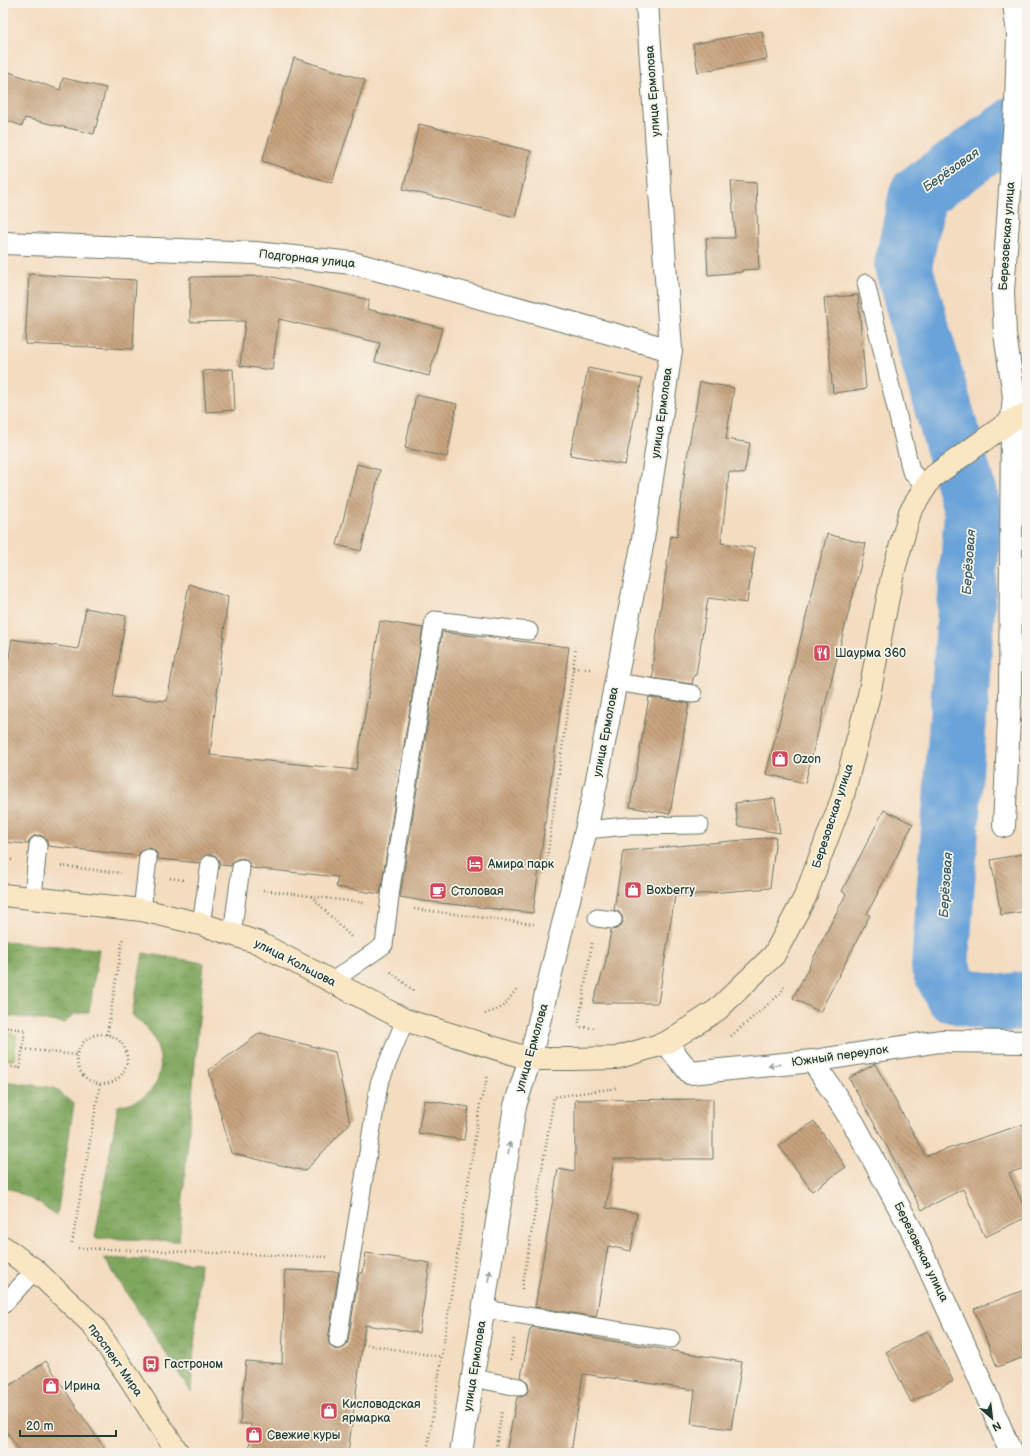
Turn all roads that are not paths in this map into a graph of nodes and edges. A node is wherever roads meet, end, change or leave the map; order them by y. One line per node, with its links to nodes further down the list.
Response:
1 (647, 3): 5 (street, улица Ермолова)
2 (1014, 3): 6 (street, Березовская улица)
3 (3, 244): 5 (street, Подгорная улица)
4 (866, 283): 7 (lane)
5 (671, 350): 9 (street, улица Ермолова)
6 (1020, 417): 7 (street, Березовская улица); 12 (street, Березовская улица)
7 (928, 482): 26 (street, Березовская улица)
8 (529, 631): 23 (lane)
9 (616, 682): 10 (lane); 13 (street, улица Ермолова)
10 (693, 694)
11 (700, 825): 13 (lane)
12 (1004, 826)
13 (586, 830): 27 (street, улица Ермолова)
14 (38, 845): 19 (lane)
15 (148, 858): 20 (lane)
16 (210, 864): 21 (lane)
17 (241, 868): 22 (lane)
18 (3, 895): 19 (street, улица Кольцова)
19 (33, 898): 20 (street, улица Кольцова)
20 (142, 910): 21 (street, улица Кольцова)
21 (201, 924): 22 (street, улица Кольцова)
22 (232, 934): 23 (street, улица Кольцова)
23 (331, 982): 24 (street, улица Кольцова)
24 (405, 1020): 27 (street, улица Кольцова); 34 (lane)
25 (1027, 1042): 28 (street, Южный переулок)
26 (666, 1043): 27 (street, Березовская улица); 28 (street, Южный переулок, one-way to 26)
27 (530, 1058): 32 (street, улица Ермолова, one-way to 27)
28 (813, 1061): 39 (street, Березовская улица)
29 (3, 1247): 30 (street, проспект Мира)
30 (35, 1270): 31 (lane); 37 (street, проспект Мира)
31 (3, 1305)
32 (484, 1309): 33 (lane); 35 (street, улица Ермолова)
33 (671, 1339)
34 (338, 1340)
35 (473, 1378): 36 (lane); 38 (street, улица Ермолова)
36 (519, 1387)
37 (178, 1453)
38 (462, 1453)
39 (1011, 1453)

